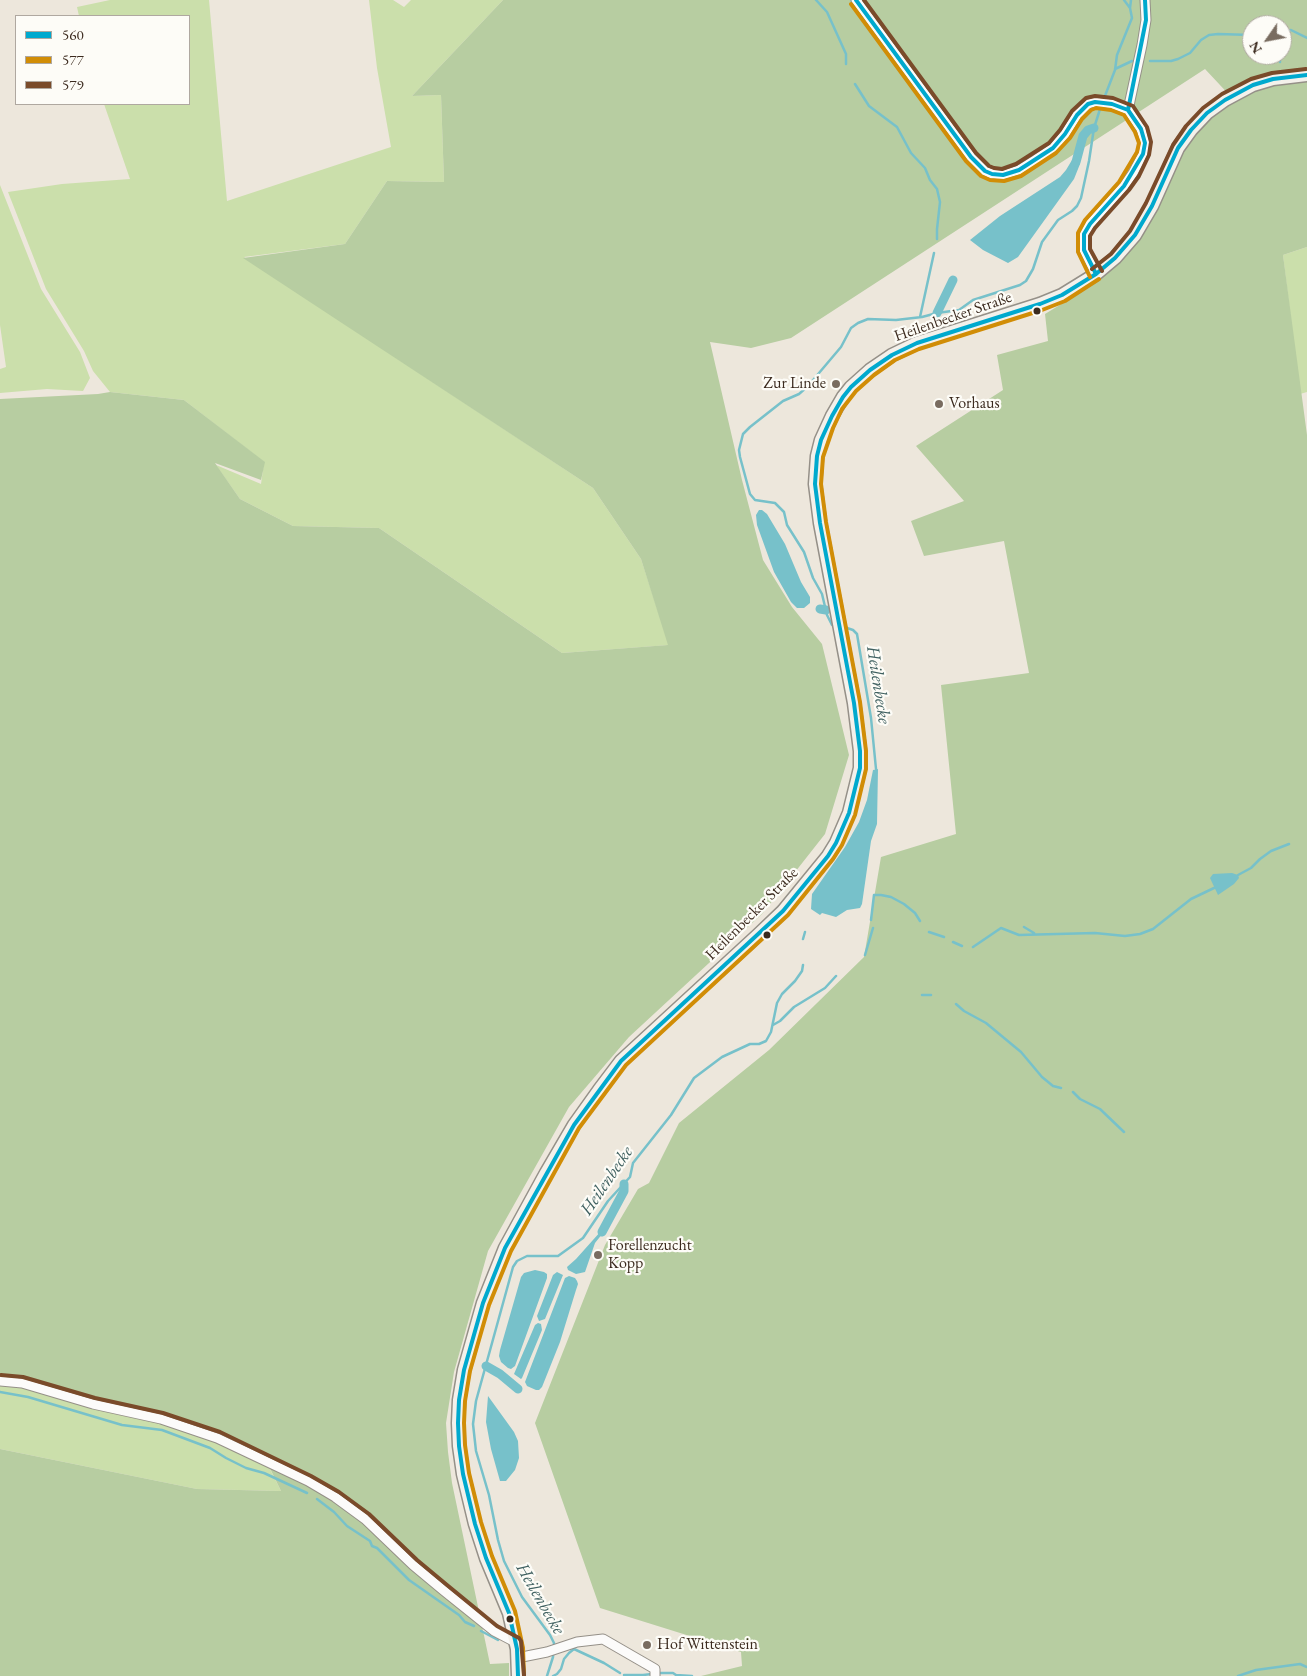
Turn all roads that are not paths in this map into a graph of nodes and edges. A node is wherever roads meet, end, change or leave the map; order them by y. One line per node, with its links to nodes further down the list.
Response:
1 (856, 0): 4 (street)
2 (1145, 0): 4 (street)
3 (1307, 75): 5 (main road, Heilenbecker Straße)
4 (1128, 110): 5 (street)
5 (1096, 274): 7 (main road, Heilenbecker Straße)
6 (0, 1381): 7 (street)
7 (515, 1642): 8 (main road, Heilenbecker Straße)
8 (518, 1658): 9 (main road, Heilenbecker Straße); 10 (street)
9 (518, 1676)
10 (655, 1676)

